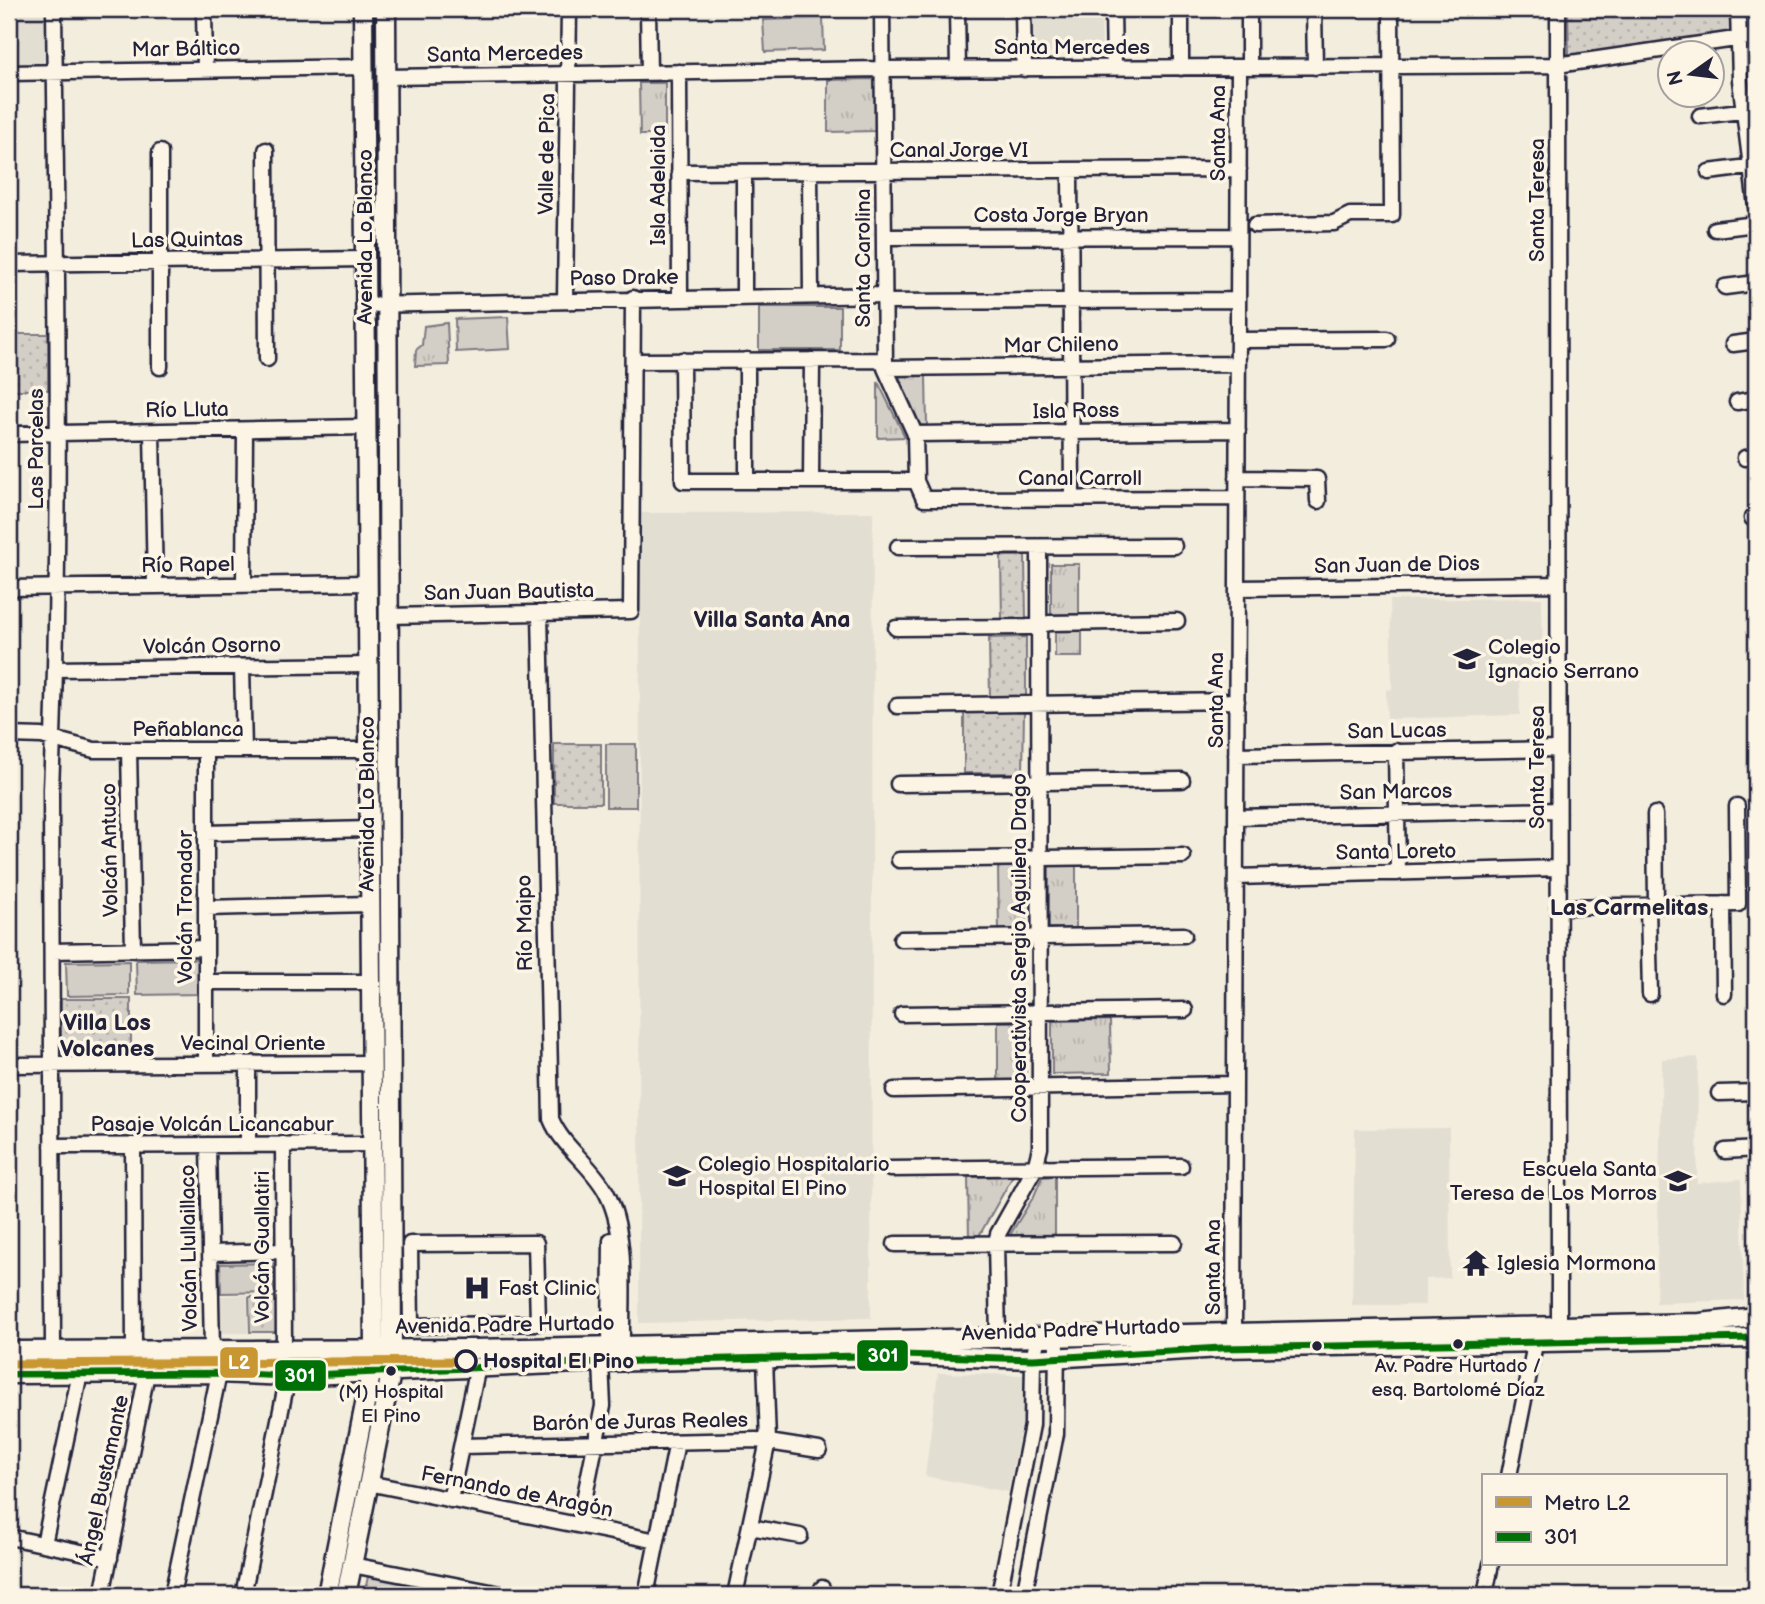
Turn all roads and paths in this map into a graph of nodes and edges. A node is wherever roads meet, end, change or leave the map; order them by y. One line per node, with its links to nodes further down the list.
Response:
1 (54, 9): 30 (street, Las Parcelas)
2 (204, 9): 26 (street)
3 (363, 9): 20 (main road, Avenida Lo Blanco)
4 (386, 9): 35 (main road, Avenida Lo Blanco)
5 (569, 9): 34 (street, Valle de Pica)
6 (648, 9): 33 (street)
7 (882, 9): 27 (street, Santa Carolina)
8 (957, 9): 28 (street)
9 (1023, 9): 29 (street)
10 (1113, 9): 24 (street)
11 (1181, 9): 25 (street)
12 (1249, 9): 21 (street, Santa Ana)
13 (1314, 9): 22 (street)
14 (1391, 9): 23 (street)
15 (1558, 9): 19 (street, Santa Teresa)
16 (1738, 9): 18 (street)
17 (1756, 36): 18 (street, Santa Mercedes)
18 (1738, 39): 19 (street, Santa Mercedes); 36 (street)
19 (1557, 65): 23 (street, Santa Mercedes); 107 (street, Santa Teresa)
20 (364, 67): 26 (street, Mar Báltico); 55 (main road, Avenida Lo Blanco)
21 (1244, 67): 22 (street, Santa Mercedes); 25 (street, Santa Mercedes); 41 (street, Santa Ana)
22 (1315, 67): 23 (street, Santa Mercedes)
23 (1392, 67): 50 (street)
24 (1114, 68): 25 (street, Santa Mercedes); 29 (street, Santa Mercedes)
25 (1181, 68)
26 (205, 69): 30 (street, Mar Báltico)
27 (882, 69): 28 (street, Santa Mercedes); 31 (street, Santa Mercedes); 43 (street, Santa Carolina)
28 (958, 69): 29 (street, Santa Mercedes)
29 (1024, 69)
30 (55, 72): 32 (street, Mar Báltico); 58 (street, Las Parcelas)
31 (678, 72): 33 (street, Santa Mercedes); 44 (street, Isla Adelaida)
32 (9, 73)
33 (649, 73): 34 (street, Santa Mercedes)
34 (569, 74): 35 (street, Santa Mercedes); 67 (street, Valle de Pica)
35 (387, 77): 71 (main road, Avenida Lo Blanco)
36 (1750, 109): 37 (street); 40 (street)
37 (1700, 116)
38 (266, 150): 56 (street)
39 (160, 152): 57 (street)
40 (1754, 167): 47 (street); 48 (street)
41 (1239, 169): 42 (street, Canal Jorge VI); 53 (street, Santa Ana)
42 (1070, 170): 43 (street, Canal Jorge VI); 52 (street)
43 (883, 171): 46 (street, Canal Jorge VI); 54 (street, Santa Carolina)
44 (679, 172): 45 (street, Canal Jorge VI); 64 (street, Isla Adelaida)
45 (744, 172): 46 (street, Canal Jorge VI); 63 (street)
46 (810, 172): 62 (street)
47 (1709, 172)
48 (1756, 206)
49 (1756, 224): 51 (street)
50 (1255, 225)
51 (1715, 229)
52 (1070, 236): 53 (street, Costa Jorge Bryan); 54 (street, Costa Jorge Bryan); 69 (street)
53 (1238, 236): 68 (street, Santa Ana)
54 (884, 237): 66 (street, Santa Carolina)
55 (365, 259): 56 (street, Las Quintas); 70 (main road, Avenida Lo Blanco)
56 (267, 260): 57 (street, Las Quintas); 76 (street)
57 (161, 262): 58 (street, Las Quintas); 84 (street)
58 (56, 263): 59 (street, Las Quintas); 92 (street, Las Parcelas)
59 (9, 264)
60 (1756, 283): 61 (street)
61 (1725, 287)
62 (811, 296): 63 (street, Paso Drake); 66 (street, Paso Drake)
63 (744, 297): 64 (street, Paso Drake)
64 (680, 298): 65 (street, Paso Drake)
65 (633, 299): 67 (street, Paso Drake); 77 (street)
66 (884, 299): 69 (street, Paso Drake); 81 (street, Santa Carolina)
67 (565, 300): 71 (street, Paso Drake)
68 (1238, 300): 69 (street, Paso Drake); 73 (street, Santa Ana)
69 (1071, 301): 83 (street)
70 (366, 305): 71 (street, Paso Drake); 87 (main road, Avenida Lo Blanco)
71 (388, 306): 114 (main road, Avenida Lo Blanco)
72 (1387, 339): 73 (street)
73 (1238, 340): 82 (street, Santa Ana)
74 (1756, 341): 75 (street)
75 (1733, 344)
76 (267, 359)
77 (633, 360): 78 (street, Mar Chileno); 113 (street, San Juan Bautista)
78 (682, 360): 79 (street, Mar Chileno); 96 (street)
79 (747, 360): 80 (street, Mar Chileno); 96 (street)
80 (811, 360): 81 (street, Mar Chileno); 97 (street)
81 (885, 364): 83 (street, Mar Chileno); 94 (street, Santa Carolina)
82 (1238, 365): 83 (street, Mar Chileno); 89 (street, Santa Ana)
83 (1071, 366): 91 (street)
84 (160, 368)
85 (1756, 399): 86 (street)
86 (1737, 402)
87 (367, 427): 88 (street, Río Lluta); 106 (main road, Avenida Lo Blanco)
88 (245, 430): 90 (street, Río Lluta); 108 (street)
89 (1238, 430): 91 (street, Isla Ross); 95 (street, Santa Ana)
90 (152, 432): 92 (street, Río Lluta); 109 (street)
91 (1072, 432): 94 (street, Isla Ross); 99 (street)
92 (58, 433): 93 (street, Río Lluta); 111 (street, Las Parcelas)
93 (9, 434)
94 (915, 434): 98 (street, Santa Carolina)
95 (1237, 478): 100 (street, Santa Ana); 102 (street)
96 (747, 481): 97 (street)
97 (811, 481): 98 (street)
98 (916, 481): 101 (street, Santa Carolina)
99 (1072, 498): 100 (street, Canal Carroll); 101 (street, Canal Carroll)
100 (1237, 498): 112 (street, Santa Ana)
101 (924, 499)
102 (1318, 501)
103 (1174, 546): 105 (street)
104 (898, 547): 105 (street)
105 (1040, 547): 116 (street, Cooperativista Sergio Aguilera Drago)
106 (368, 583): 108 (street, Río Rapel); 118 (main road, Avenida Lo Blanco)
107 (1558, 584): 112 (street, San Juan de Dios); 126 (street, Santa Teresa)
108 (244, 585): 109 (street, Río Rapel)
109 (155, 586): 111 (street, Río Rapel)
110 (9, 588): 111 (street, Río Rapel)
111 (56, 588): 120 (street, Las Parcelas)
112 (1237, 588): 121 (street, Santa Ana)
113 (540, 613): 114 (street, San Juan Bautista); 208 (street, Río Maipo)
114 (389, 616): 202 (main road, Avenida Lo Blanco)
115 (1177, 621): 116 (street)
116 (1040, 625): 117 (street); 122 (street, Cooperativista Sergio Aguilera Drago)
117 (896, 628)
118 (369, 665): 119 (street, Volcán Osorno); 130 (main road, Avenida Lo Blanco)
119 (242, 667): 120 (street, Volcán Osorno); 129 (street)
120 (55, 669): 125 (street, Las Parcelas)
121 (1237, 701): 122 (street); 132 (street, Santa Ana)
122 (1040, 704): 123 (street); 134 (street, Cooperativista Sergio Aguilera Drago)
123 (897, 706)
124 (9, 736): 125 (street, Peñablanca)
125 (53, 740): 127 (street, Peñablanca); 159 (street, Las Parcelas)
126 (1558, 749): 131 (street, San Lucas); 137 (street, Santa Teresa)
127 (129, 750): 128 (street, Peñablanca); 158 (street, Volcán Antuco)
128 (206, 750): 129 (street, Peñablanca); 142 (street, Volcán Tronador)
129 (244, 750): 130 (street, Peñablanca)
130 (369, 750): 141 (main road, Avenida Lo Blanco)
131 (1396, 751): 132 (street, San Lucas); 138 (street)
132 (1236, 755): 140 (street, Santa Ana)
133 (1182, 780): 134 (street)
134 (1040, 782): 135 (street); 144 (street, Cooperativista Sergio Aguilera Drago)
135 (898, 784)
136 (1737, 806): 150 (street)
137 (1558, 810): 138 (street, San Marcos); 146 (street, Santa Teresa)
138 (1397, 813): 140 (street, San Marcos); 147 (street)
139 (1655, 814): 151 (street)
140 (1236, 817): 148 (street, Santa Ana)
141 (370, 830): 142 (street); 149 (main road, Avenida Lo Blanco)
142 (206, 833): 153 (street, Volcán Tronador)
143 (1183, 856): 144 (street)
144 (1040, 858): 145 (street); 155 (street, Cooperativista Sergio Aguilera Drago)
145 (900, 860)
146 (1558, 868): 147 (street, Santa Loreto); 152 (street, Santa Teresa)
147 (1398, 873): 148 (street, Santa Loreto)
148 (1236, 877): 172 (street, Santa Ana)
149 (370, 904): 153 (street); 161 (main road, Avenida Lo Blanco)
150 (1723, 904): 151 (street); 163 (street)
151 (1652, 905): 152 (street); 162 (street)
152 (1558, 907): 195 (street, Santa Teresa)
153 (206, 908): 157 (street, Volcán Tronador)
154 (1184, 935): 155 (street)
155 (1040, 937): 156 (street); 165 (street, Cooperativista Sergio Aguilera Drago)
156 (901, 939)
157 (206, 948): 158 (street); 160 (street, Volcán Tronador)
158 (133, 950): 159 (street)
159 (52, 951): 168 (street, Las Parcelas)
160 (206, 982): 161 (street); 169 (street, Volcán Tronador)
161 (371, 982): 167 (main road, Avenida Lo Blanco)
162 (1650, 994)
163 (1724, 994)
164 (1185, 1010): 165 (street)
165 (1040, 1012): 166 (street); 173 (street, Cooperativista Sergio Aguilera Drago)
166 (902, 1014)
167 (372, 1063): 170 (street, Vecinal Oriente); 178 (main road, Avenida Lo Blanco)
168 (52, 1064): 169 (street, Vecinal Oriente); 171 (street, Vecinal Oriente); 182 (street, Las Parcelas)
169 (206, 1064): 170 (street, Vecinal Oriente)
170 (248, 1064): 181 (street)
171 (9, 1065)
172 (1235, 1084): 173 (street); 196 (street, Santa Ana)
173 (1041, 1088): 174 (street); 186 (street, Cooperativista Sergio Aguilera Drago)
174 (894, 1090)
175 (1756, 1092): 176 (street)
176 (1719, 1093)
177 (283, 1144): 178 (street, Pasaje Volcán Licancabur); 181 (street, Pasaje Volcán Licancabur); 192 (street, Volcán Guallatiri)
178 (372, 1144): 202 (main road, Avenida Lo Blanco)
179 (133, 1145): 180 (street, Pasaje Volcán Licancabur); 182 (street, Pasaje Volcán Licancabur); 207 (street)
180 (208, 1145): 181 (street, Pasaje Volcán Licancabur); 193 (street, Volcán Llullaillaco)
181 (248, 1145)
182 (52, 1146): 206 (street, Las Parcelas)
183 (1756, 1149): 184 (street)
184 (1725, 1151)
185 (1181, 1166): 186 (street)
186 (1035, 1168): 187 (street); 190 (street, Cooperativista Sergio Aguilera Drago)
187 (890, 1169)
188 (1174, 1242): 190 (street)
189 (536, 1243): 189 (street)
190 (996, 1243): 191 (street); 198 (street, Cooperativista Sergio Aguilera Drago)
191 (895, 1244)
192 (284, 1251): 193 (street); 204 (street, Volcán Guallatiri)
193 (210, 1253): 203 (street, Volcán Llullaillaco)
194 (1756, 1317): 195 (main road, Avenida Padre Hurtado)
195 (1559, 1326): 196 (main road, Avenida Padre Hurtado); 201 (street)
196 (1234, 1333): 197 (main road, Avenida Padre Hurtado)
197 (1057, 1337): 199 (main road, Avenida Padre Hurtado); 210 (street)
198 (998, 1338): 199 (main road, Avenida Padre Hurtado); 209 (main road, Avenida Padre Hurtado)
199 (1038, 1338): 211 (street)
200 (1756, 1338): 201 (main road, Avenida Padre Hurtado)
201 (1535, 1343): 210 (main road, Avenida Padre Hurtado); 227 (street)
202 (383, 1349): 204 (main road, Avenida Padre Hurtado); 208 (main road, Avenida Padre Hurtado); 216 (main road, Avenida Lo Blanco); 218 (main road, Avenida Lo Blanco)
203 (212, 1350): 204 (main road, Avenida Padre Hurtado); 207 (main road, Avenida Padre Hurtado)
204 (284, 1350)
205 (9, 1351): 206 (main road, Avenida Padre Hurtado)
206 (53, 1351): 207 (main road, Avenida Padre Hurtado)
207 (134, 1351)
208 (611, 1351): 209 (main road, Avenida Padre Hurtado); 209 (main road, Avenida Padre Hurtado); 212 (main road, Avenida Padre Hurtado); 222 (street, Río Maipo)
209 (762, 1351): 211 (main road, Avenida Padre Hurtado); 220 (street)
210 (1057, 1358): 211 (main road, Avenida Padre Hurtado); 225 (street)
211 (1033, 1359): 223 (street)
212 (478, 1366): 216 (main road, Avenida Padre Hurtado); 224 (street)
213 (80, 1373): 214 (main road, Avenida Padre Hurtado); 217 (main road, Avenida Padre Hurtado); 235 (street)
214 (147, 1373): 215 (main road, Avenida Padre Hurtado); 236 (street, Ángel Bustamante)
215 (219, 1373): 219 (main road, Avenida Padre Hurtado); 240 (street)
216 (391, 1373): 218 (main road, Avenida Padre Hurtado); 228 (main road, Avenida Lo Blanco)
217 (9, 1374)
218 (371, 1374): 219 (main road, Avenida Padre Hurtado); 242 (main road, Avenida Lo Blanco)
219 (288, 1376): 241 (street)
220 (768, 1441): 221 (street, Barón de Juras Reales); 226 (street, Barón de Juras Reales); 231 (street)
221 (677, 1442): 222 (street, Barón de Juras Reales); 234 (street)
222 (596, 1443): 224 (street, Barón de Juras Reales); 230 (street, Río Maipo)
223 (1028, 1444): 225 (street); 247 (street)
224 (461, 1446): 229 (street)
225 (1054, 1446): 248 (street)
226 (819, 1450)
227 (1509, 1474)
228 (368, 1483): 229 (street, Fernando de Aragón); 237 (main road, Avenida Lo Blanco)
229 (450, 1500): 230 (street, Fernando de Aragón)
230 (579, 1525): 234 (street, Fernando de Aragón)
231 (750, 1527): 232 (street); 246 (street)
232 (800, 1536)
233 (9, 1537): 235 (street)
234 (657, 1541): 245 (street)
235 (44, 1544): 236 (street)
236 (110, 1558): 239 (street, Ángel Bustamante)
237 (352, 1565): 243 (main road, Avenida Lo Blanco); 244 (street)
238 (1491, 1566): 249 (street)
239 (102, 1595)
240 (172, 1595)
241 (243, 1595)
242 (327, 1595)
243 (346, 1595)
244 (506, 1595)
245 (646, 1595)
246 (735, 1595)
247 (999, 1595)
248 (1024, 1595)
249 (1485, 1595)

